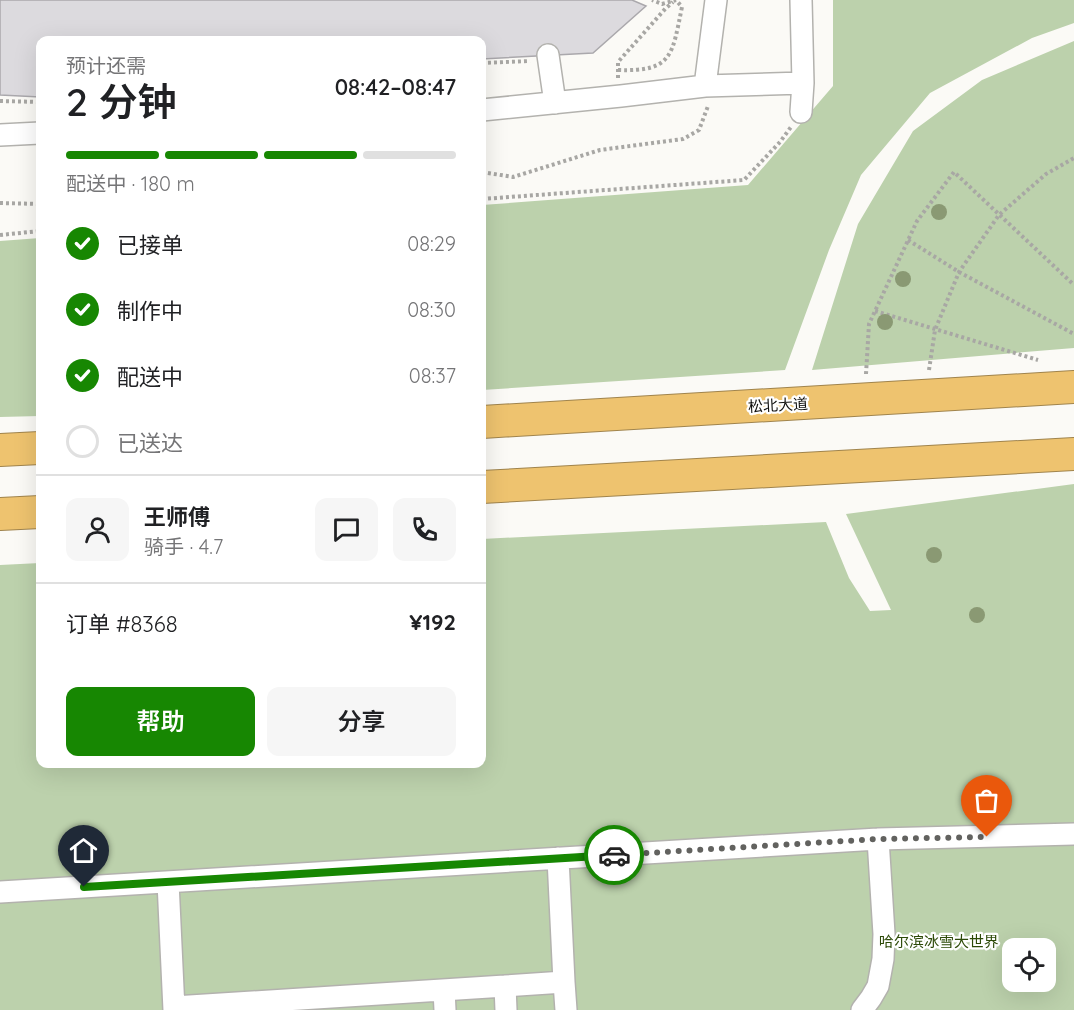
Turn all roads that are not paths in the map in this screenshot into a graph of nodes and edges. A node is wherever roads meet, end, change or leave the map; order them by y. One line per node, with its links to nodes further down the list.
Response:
1 (716, 0): 5 (street)
2 (801, 0): 4 (street)
3 (549, 58): 6 (street)
4 (803, 83): 5 (street); 8 (street)
5 (705, 86): 6 (street)
6 (555, 103): 7 (street)
7 (486, 110)
8 (801, 112)
9 (36, 133): 10 (street)
10 (0, 135)
11 (1074, 387): 12 (highway, 松北大道)
12 (486, 422)
13 (36, 448): 14 (highway)
14 (0, 450)
15 (1074, 454): 16 (highway)
16 (486, 487)
17 (36, 512): 18 (highway)
18 (0, 514)
19 (1074, 834): 20 (street)
20 (878, 839): 21 (street); 33 (street)
21 (558, 858): 22 (street); 24 (street)
22 (168, 882): 23 (street); 30 (street)
23 (0, 892)
24 (564, 982): 25 (street); 32 (street)
25 (505, 986): 26 (street); 31 (street)
26 (445, 1000): 27 (street)
27 (389, 1002): 28 (street)
28 (328, 1004): 29 (street)
29 (248, 1006): 30 (street)
30 (174, 1009)
31 (506, 1010)
32 (566, 1010)
33 (862, 1010)

